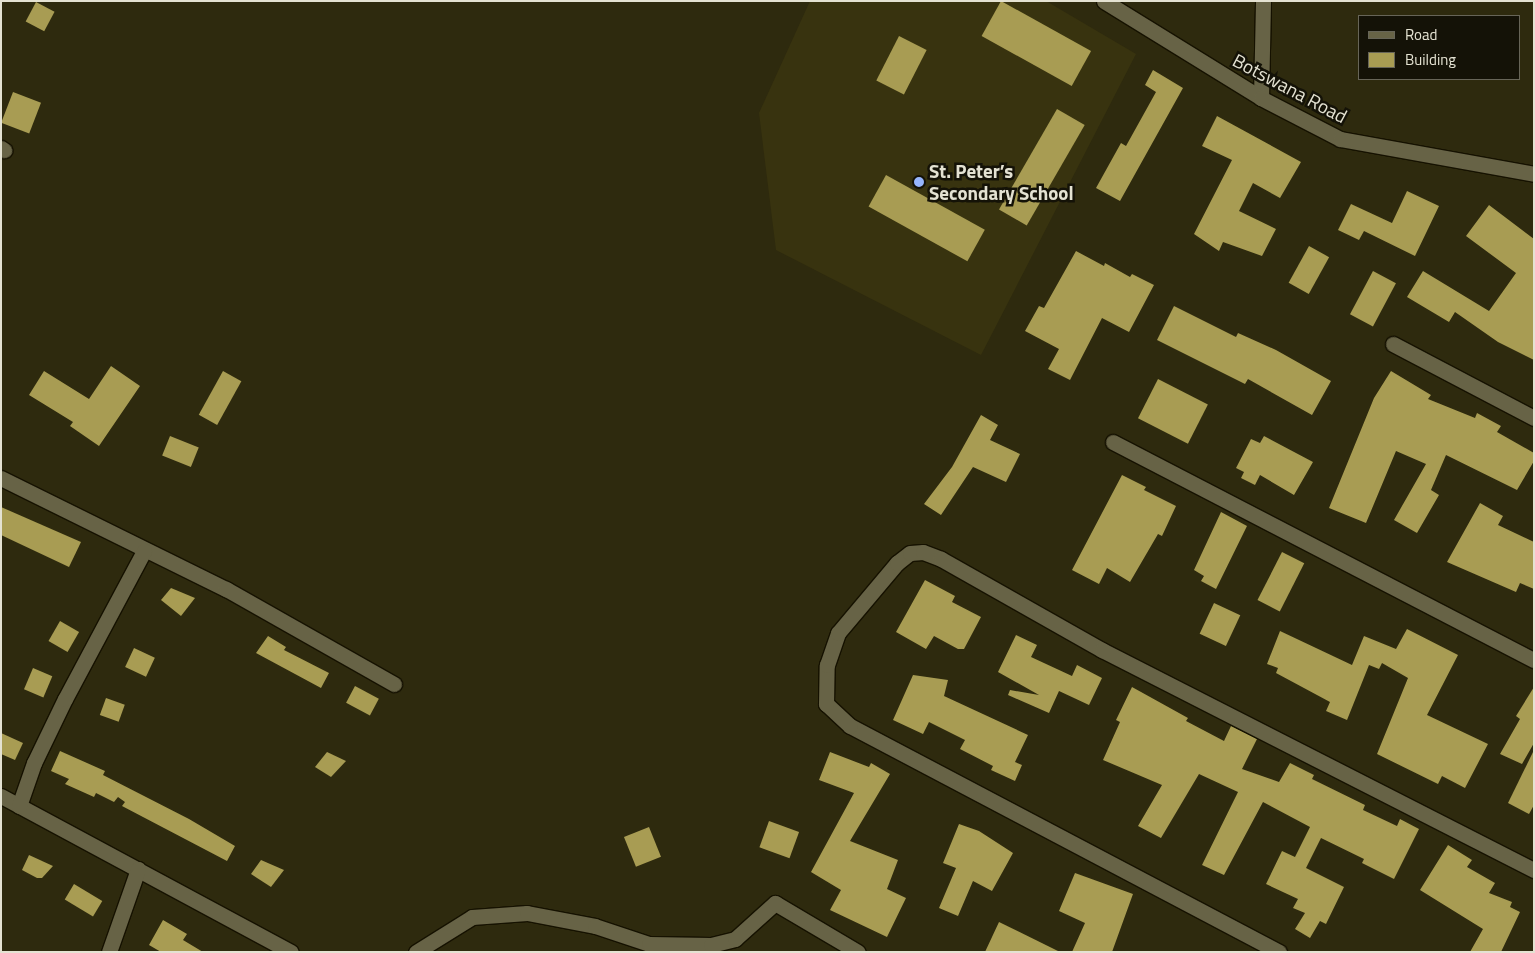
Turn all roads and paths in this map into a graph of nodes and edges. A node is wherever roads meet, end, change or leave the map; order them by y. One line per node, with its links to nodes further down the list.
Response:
1 (1104, 1): 3 (street, Botswana Road)
2 (1263, 1): 3 (street)
3 (1261, 98): 4 (street, Botswana Road)
4 (1534, 174)
5 (1393, 344): 6 (street)
6 (1534, 418)
7 (1113, 442): 10 (street)
8 (1, 478): 9 (street)
9 (144, 551): 11 (street); 13 (street)
10 (1534, 660)
11 (394, 684)
12 (1, 796): 13 (street)
13 (19, 806): 14 (street)
14 (138, 869): 16 (street); 17 (street)
15 (1534, 870): 20 (street)
16 (109, 952)
17 (291, 952)
18 (416, 952): 19 (street)
19 (858, 952)
20 (1278, 952)

